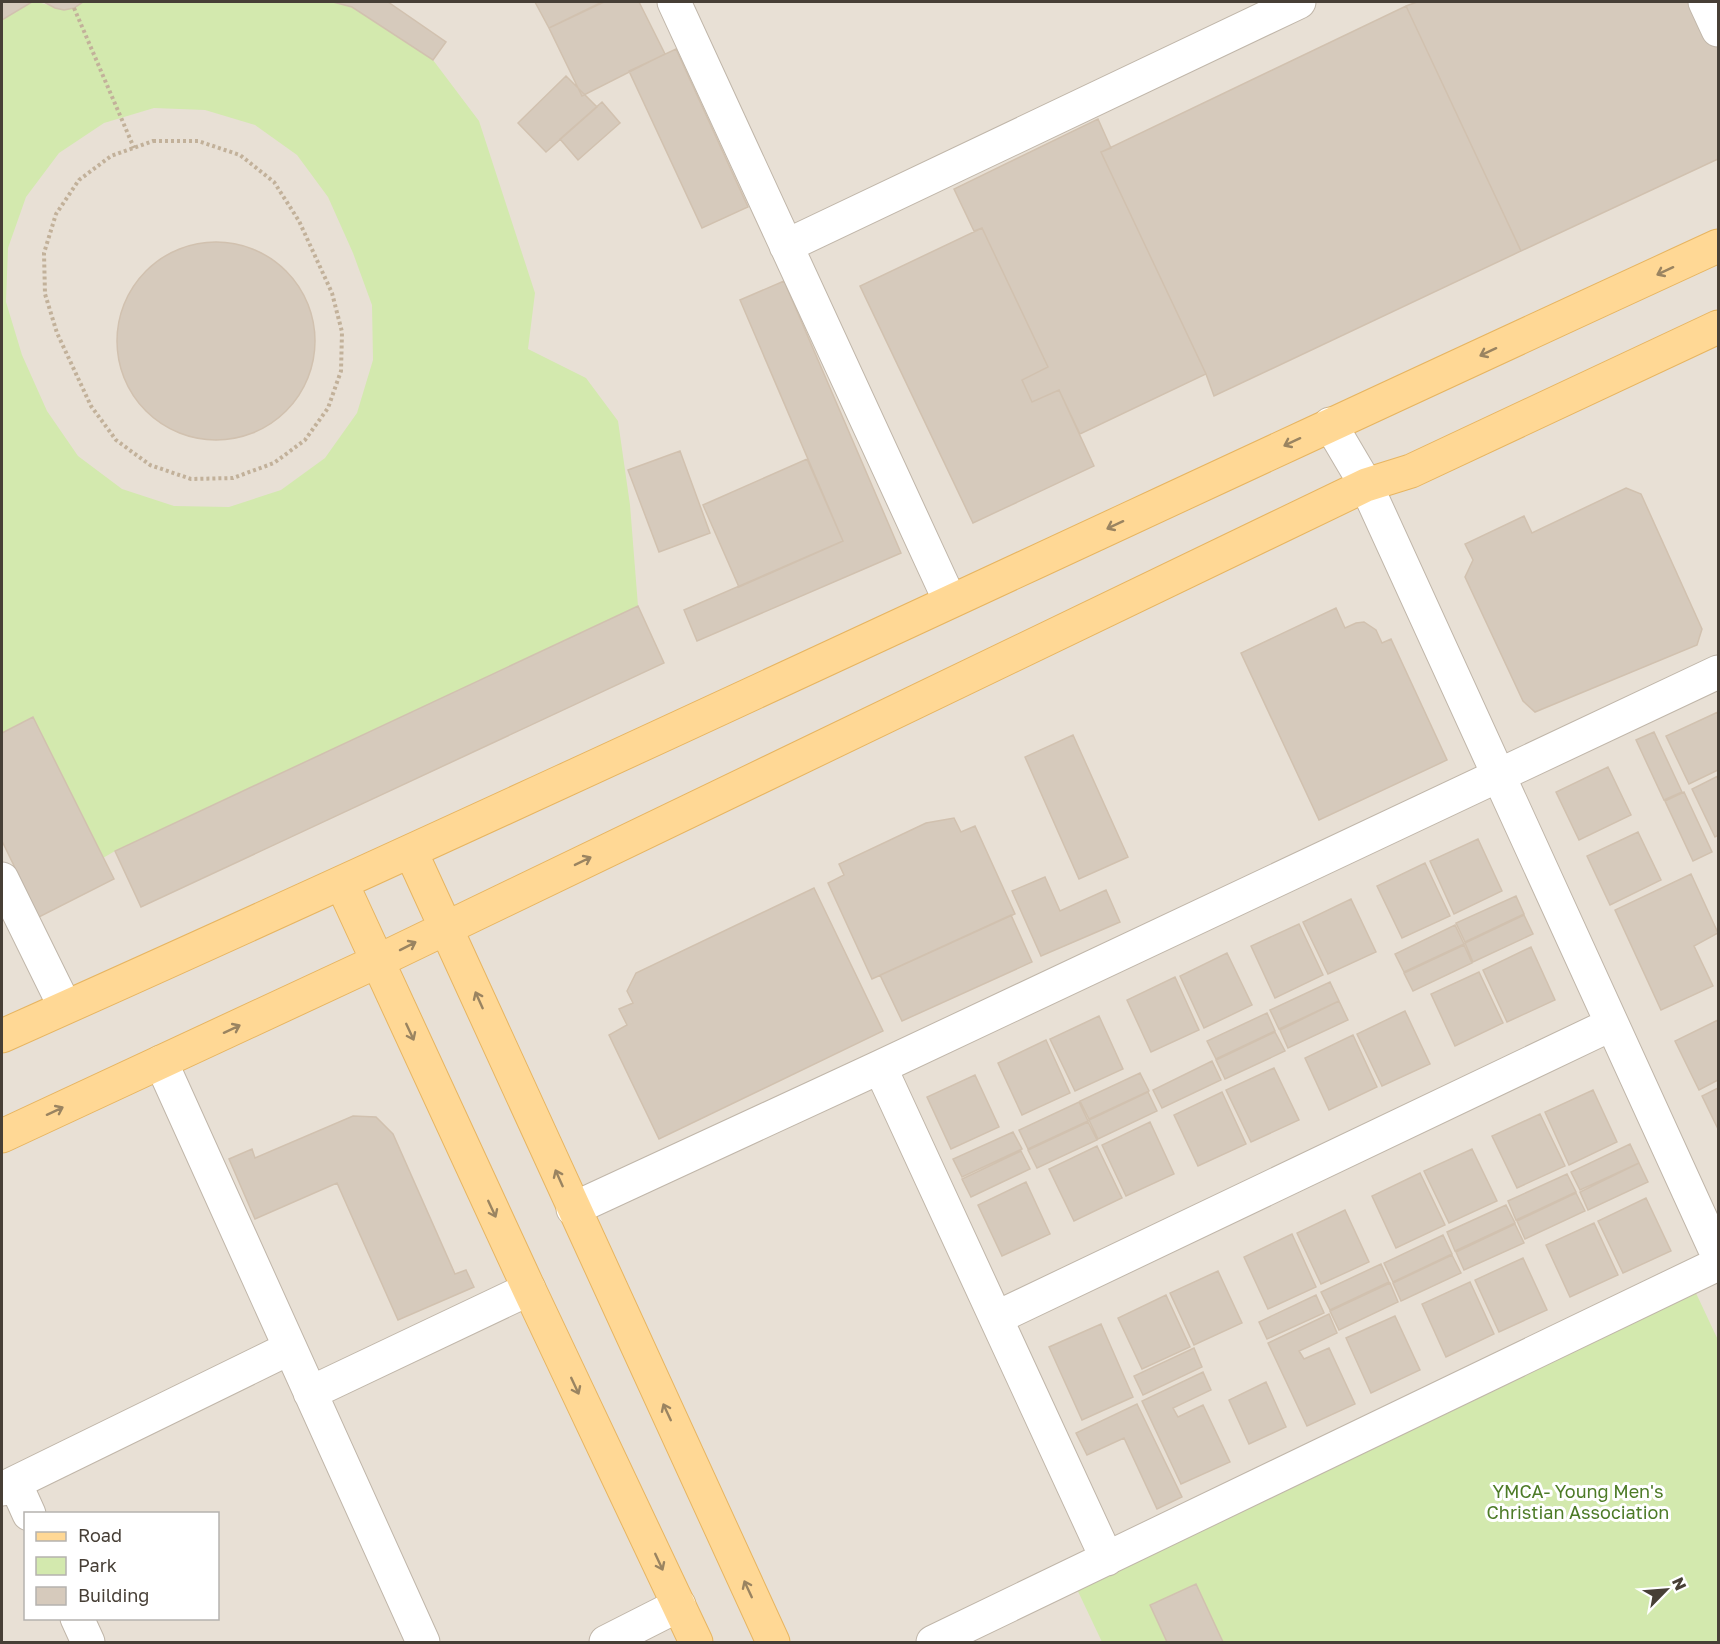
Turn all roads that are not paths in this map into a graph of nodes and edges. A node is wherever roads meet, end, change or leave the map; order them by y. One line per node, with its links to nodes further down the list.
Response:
1 (674, 2): 5 (street)
2 (1299, 2): 5 (street)
3 (1705, 2): 4 (street)
4 (1719, 30)
5 (786, 246): 10 (street)
6 (1719, 246): 8 (main road, one-way to 8)
7 (1719, 327): 9 (main road)
8 (1330, 424): 9 (street); 10 (main road, one-way to 10)
9 (1366, 485): 12 (street); 16 (main road, one-way to 9)
10 (950, 602): 13 (main road)
11 (1717, 678): 12 (street)
12 (1499, 776): 19 (street); 22 (street)
13 (411, 852): 15 (main road); 16 (main road)
14 (2, 879): 18 (street)
15 (342, 884): 17 (main road); 18 (main road)
16 (446, 927): 17 (main road, one-way to 16); 25 (main road, one-way to 16)
17 (378, 962): 21 (main road, one-way to 17); 28 (main road, one-way to 28)
18 (65, 1007): 20 (main road)
19 (1612, 1024): 24 (street); 29 (street)
20 (2, 1036)
21 (161, 1062): 23 (main road, one-way to 21); 30 (street)
22 (880, 1067): 25 (street); 29 (street)
23 (2, 1136)
24 (1706, 1195): 26 (street)
25 (573, 1209): 41 (main road, one-way to 25)
26 (1719, 1256)
27 (1719, 1264): 34 (street)
28 (529, 1289): 31 (street); 35 (main road, one-way to 35)
29 (996, 1318): 34 (street)
30 (290, 1348): 31 (street); 32 (street)
31 (310, 1393): 38 (street)
32 (8, 1486): 33 (street)
33 (28, 1512)
34 (1107, 1559): 42 (street)
35 (679, 1605): 39 (street); 40 (main road)
36 (78, 1620): 37 (street)
37 (88, 1642)
38 (423, 1642)
39 (606, 1642)
40 (696, 1642)
41 (773, 1642)
42 (933, 1642)

